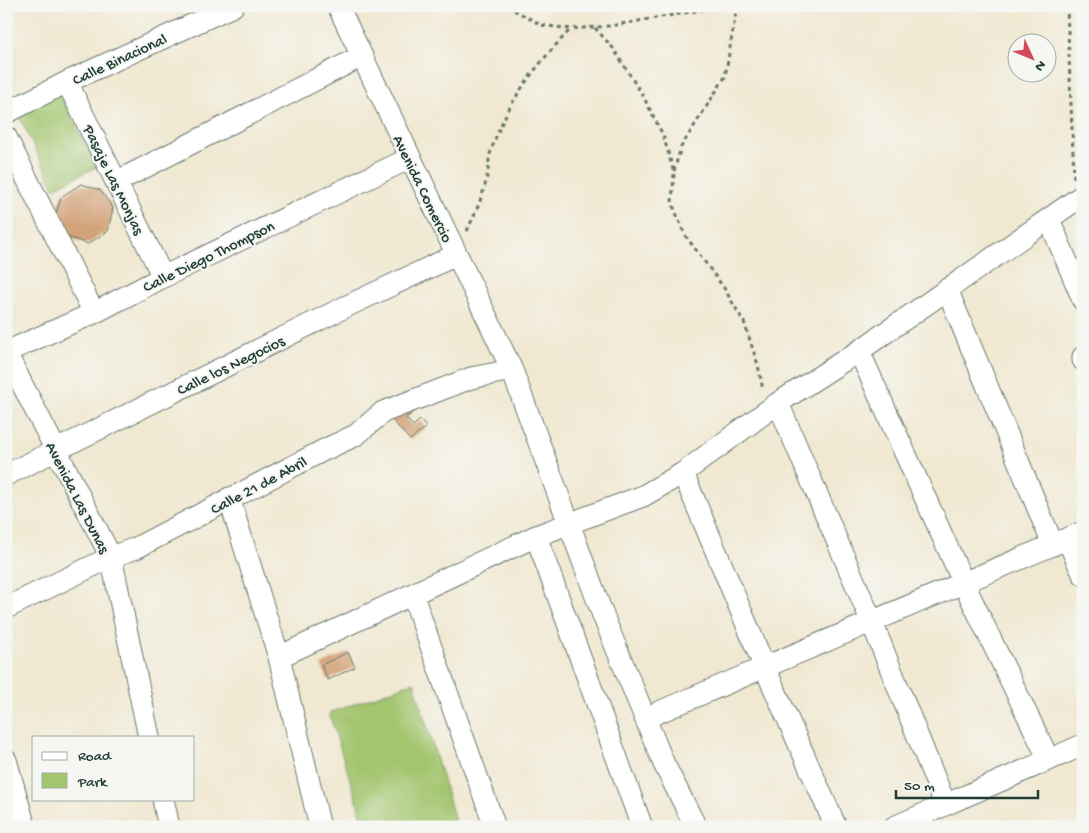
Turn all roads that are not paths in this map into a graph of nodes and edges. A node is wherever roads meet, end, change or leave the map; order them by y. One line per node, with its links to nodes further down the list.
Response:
1 (233, 6): 4 (street, Calle Binacional)
2 (338, 6): 3 (street, Avenida Comercio)
3 (360, 57): 7 (street, Avenida Comercio); 8 (street)
4 (67, 82): 5 (street, Calle Binacional); 8 (street, Pasaje Las Monjas)
5 (6, 113)
6 (6, 137): 15 (street)
7 (410, 158): 11 (street, Avenida Comercio); 12 (street, Calle Diego Thompson)
8 (116, 182): 12 (street, Pasaje Las Monjas)
9 (1079, 198): 10 (street)
10 (1049, 219): 13 (street); 14 (street)
11 (456, 255): 18 (street, Avenida Comercio); 20 (street, Calle los Negocios)
12 (163, 277): 15 (street, Calle Diego Thompson)
13 (947, 289): 16 (street); 26 (street)
14 (1083, 300)
15 (94, 314): 17 (street, Calle Diego Thompson)
16 (859, 351): 19 (street); 29 (street)
17 (6, 352): 20 (street, Avenida Las Dunas)
18 (512, 370): 23 (street, Calle 21 de Abril); 24 (street, Avenida Comercio)
19 (774, 406): 21 (street); 32 (street)
20 (55, 450): 22 (street, Calle los Negocios); 27 (street, Avenida Las Dunas)
21 (683, 474): 24 (street); 34 (street)
22 (6, 475)
23 (229, 498): 27 (street, Calle 21 de Abril); 33 (street)
24 (568, 524): 25 (street); 35 (street, Avenida Comercio)
25 (536, 536): 30 (street); 46 (street)
26 (1068, 539): 28 (street); 29 (street)
27 (111, 557): 31 (street, Calle 21 de Abril); 36 (street, Avenida Las Dunas)
28 (1083, 574)
29 (964, 584): 32 (street); 38 (street)
30 (413, 596): 33 (street); 45 (street)
31 (6, 608)
32 (871, 620): 34 (street); 41 (street)
33 (279, 657): 44 (street)
34 (765, 668): 35 (street); 48 (street)
35 (645, 718): 47 (street, Avenida Comercio)
36 (150, 736)
37 (1080, 753): 38 (street)
38 (1049, 760): 41 (street)
39 (7, 769): 42 (street)
40 (163, 800): 43 (street)
41 (936, 814): 49 (street)
42 (26, 827)
43 (169, 827)
44 (320, 827)
45 (495, 827)
46 (642, 827)
47 (696, 827)
48 (836, 827)
49 (894, 827)

